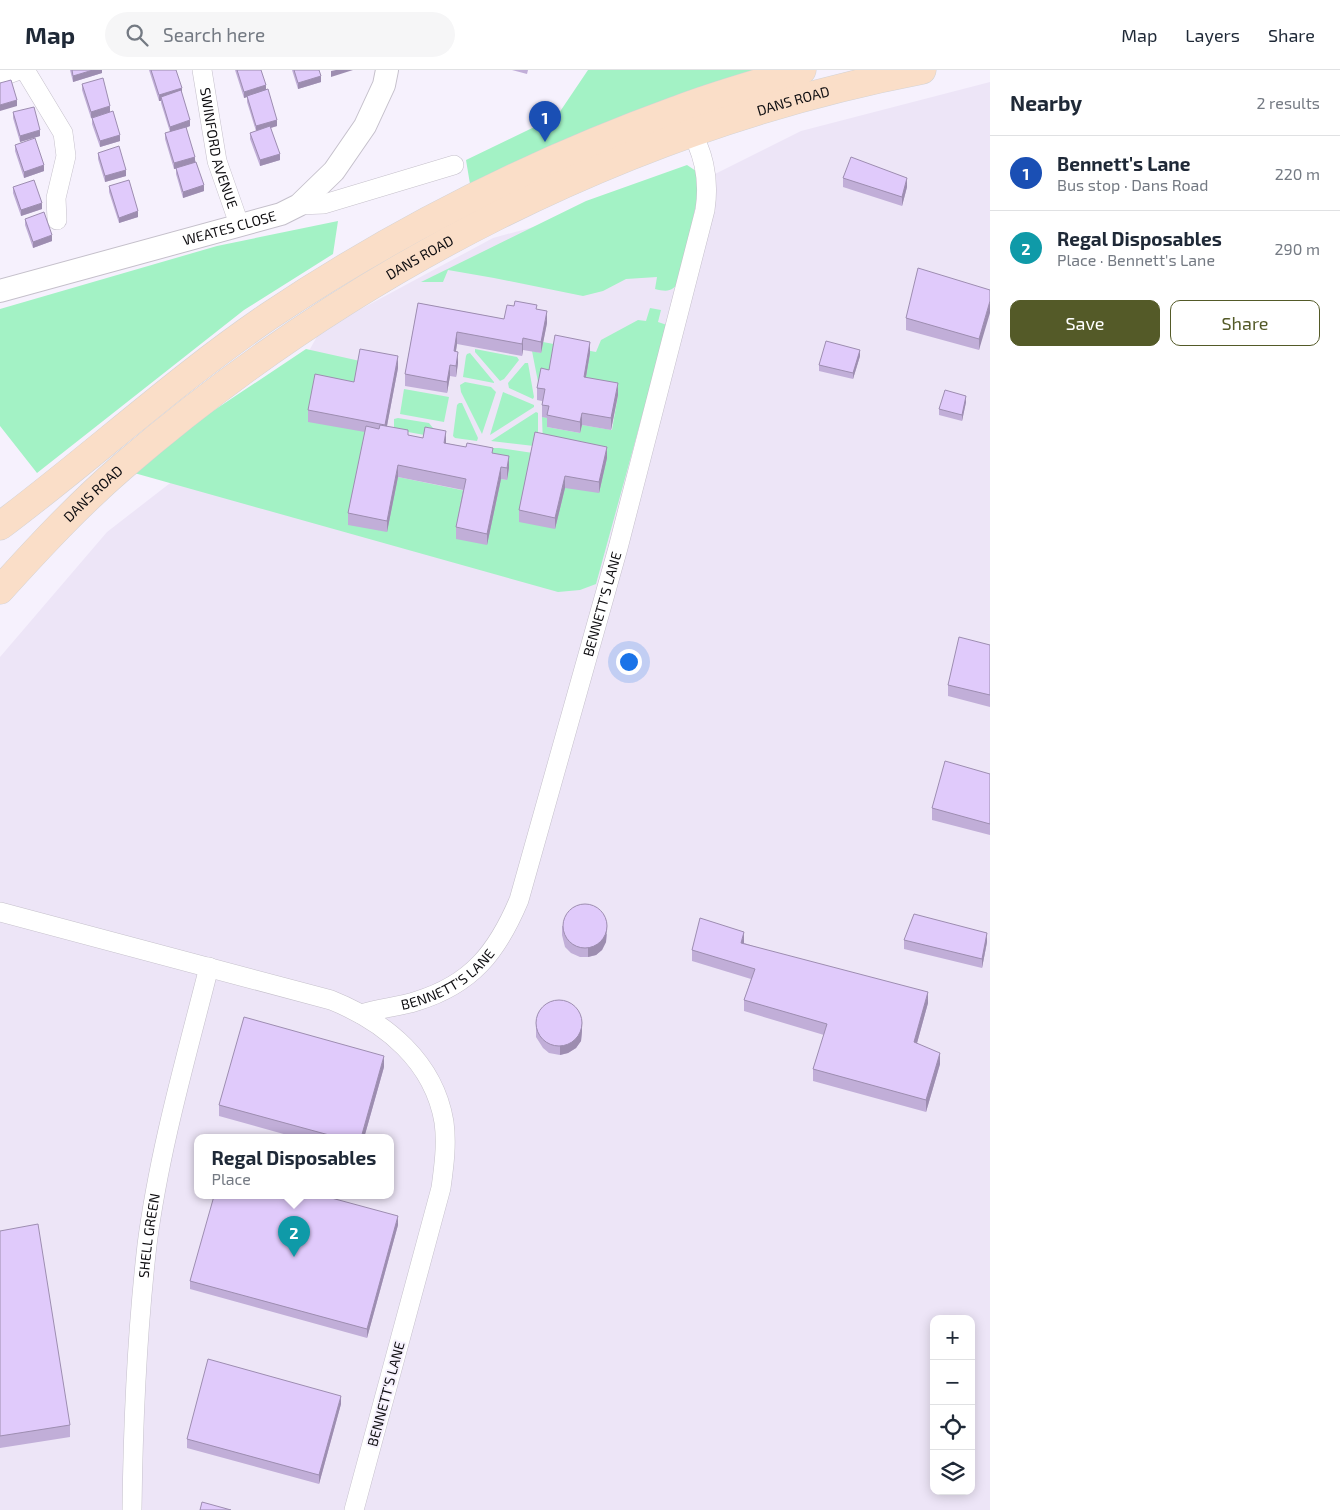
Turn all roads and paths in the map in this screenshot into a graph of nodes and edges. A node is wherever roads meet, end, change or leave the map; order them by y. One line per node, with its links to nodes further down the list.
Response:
1 (19, 70): 7 (street)
2 (25, 70): 12 (street)
3 (202, 70): 13 (street, SWINFORD AVENUE)
4 (387, 70): 11 (street, WEATES CLOSE)
5 (802, 70): 8 (main road, DANS ROAD)
6 (922, 70): 9 (main road, DANS ROAD)
7 (0, 77)
8 (679, 109): 9 (street, BENNETT'S LANE); 15 (main road, DANS ROAD)
9 (692, 133): 16 (main road, DANS ROAD); 19 (street, BENNETT'S LANE)
10 (454, 165): 11 (street)
11 (299, 205): 13 (street, WEATES CLOSE)
12 (57, 220)
13 (239, 224): 14 (street, WEATES CLOSE)
14 (0, 290)
15 (0, 526)
16 (0, 590)
17 (0, 912): 18 (street, BENNETT'S LANE)
18 (209, 967): 19 (street, BENNETT'S LANE); 20 (street, SHELL GREEN)
19 (361, 1014): 21 (street, BENNETT'S LANE)
20 (132, 1510)
21 (354, 1510)

